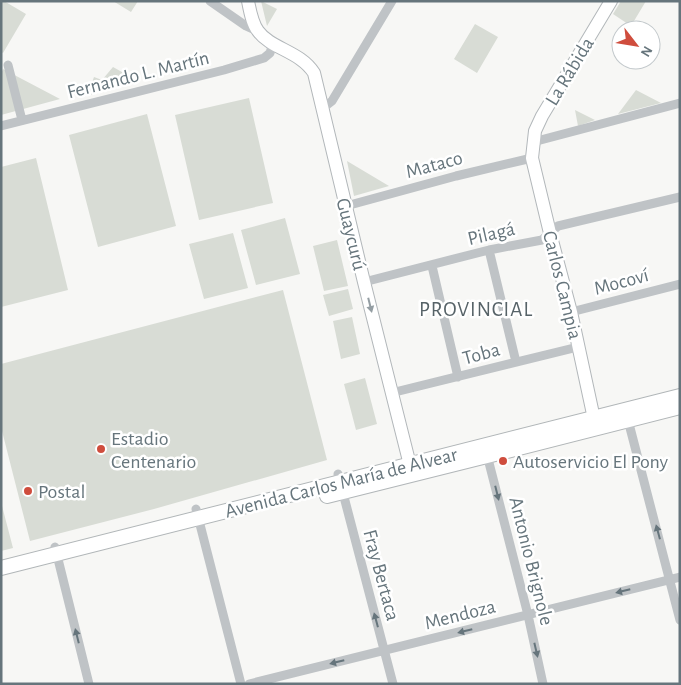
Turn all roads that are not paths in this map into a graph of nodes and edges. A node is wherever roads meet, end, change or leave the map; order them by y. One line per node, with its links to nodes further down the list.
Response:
1 (210, 1): 5 (street)
2 (248, 1): 5 (street)
3 (392, 1): 9 (street)
4 (611, 1): 12 (street, La Rábida)
5 (257, 31): 6 (street, Guaycurú)
6 (273, 43): 9 (street, Guaycurú); 10 (street, Fernando L. Martín)
7 (8, 65): 10 (street)
8 (680, 103): 12 (street)
9 (323, 108): 15 (street, Guaycurú)
10 (22, 120): 11 (street, Fernando L. Martín)
11 (1, 126)
12 (533, 142): 13 (street, Carlos Campia)
13 (532, 158): 15 (street, Mataco); 16 (street, Carlos Campia)
14 (680, 196): 16 (street, Pilagá)
15 (346, 206): 19 (street, Guaycurú)
16 (550, 233): 17 (street, Pilagá); 21 (street, Carlos Campia)
17 (489, 250): 18 (street, Pilagá); 23 (street)
18 (432, 266): 19 (street, Pilagá); 24 (street)
19 (364, 282): 26 (street, Guaycurú, one-way to 26)
20 (680, 284): 21 (street, Mocoví)
21 (571, 312): 22 (street, Carlos Campia)
22 (578, 347): 23 (street, Toba); 29 (street, Carlos Campia)
23 (516, 362): 24 (street, Toba)
24 (458, 377): 26 (street, Toba)
25 (680, 389): 29 (main road, Avenida Carlos María de Alvear)
26 (392, 393): 32 (street, Guaycurú)
27 (680, 396): 29 (main road, Avenida Carlos María de Alvear)
28 (680, 407): 30 (main road, Avenida Carlos María de Alvear)
29 (595, 419): 30 (main road, Avenida Carlos María de Alvear); 31 (main road, Avenida Carlos María de Alvear); 32 (main road, Avenida Carlos María de Alvear)
30 (628, 420): 40 (street, one-way to 30)
31 (486, 451): 32 (main road, Avenida Carlos María de Alvear); 33 (main road, Avenida Carlos María de Alvear); 41 (street, Antonio Brignole, one-way to 41)
32 (409, 460): 33 (main road, Avenida Carlos María de Alvear)
33 (340, 483): 34 (main road, Avenida Carlos María de Alvear); 34 (main road, Avenida Carlos María de Alvear); 43 (street, Fray Bertaca, one-way to 33)
34 (199, 518): 35 (main road, Avenida Carlos María de Alvear); 45 (street)
35 (57, 555): 36 (main road, Avenida Carlos María de Alvear); 37 (main road, Avenida Carlos María de Alvear); 39 (main road, Avenida Carlos María de Alvear); 44 (street, one-way to 35)
36 (1, 560)
37 (1, 568)
38 (680, 577): 40 (street, Mendoza)
39 (1, 578)
40 (670, 579): 41 (street, Mendoza, one-way to 41); 42 (street)
41 (528, 615): 43 (street, Mendoza, one-way to 43); 48 (street, Antonio Brignole, one-way to 48)
42 (680, 620)
43 (384, 650): 46 (street, Mendoza, one-way to 46); 47 (street, Fray Bertaca)
44 (89, 684)
45 (241, 684)
46 (249, 684)
47 (393, 684)
48 (543, 684)

